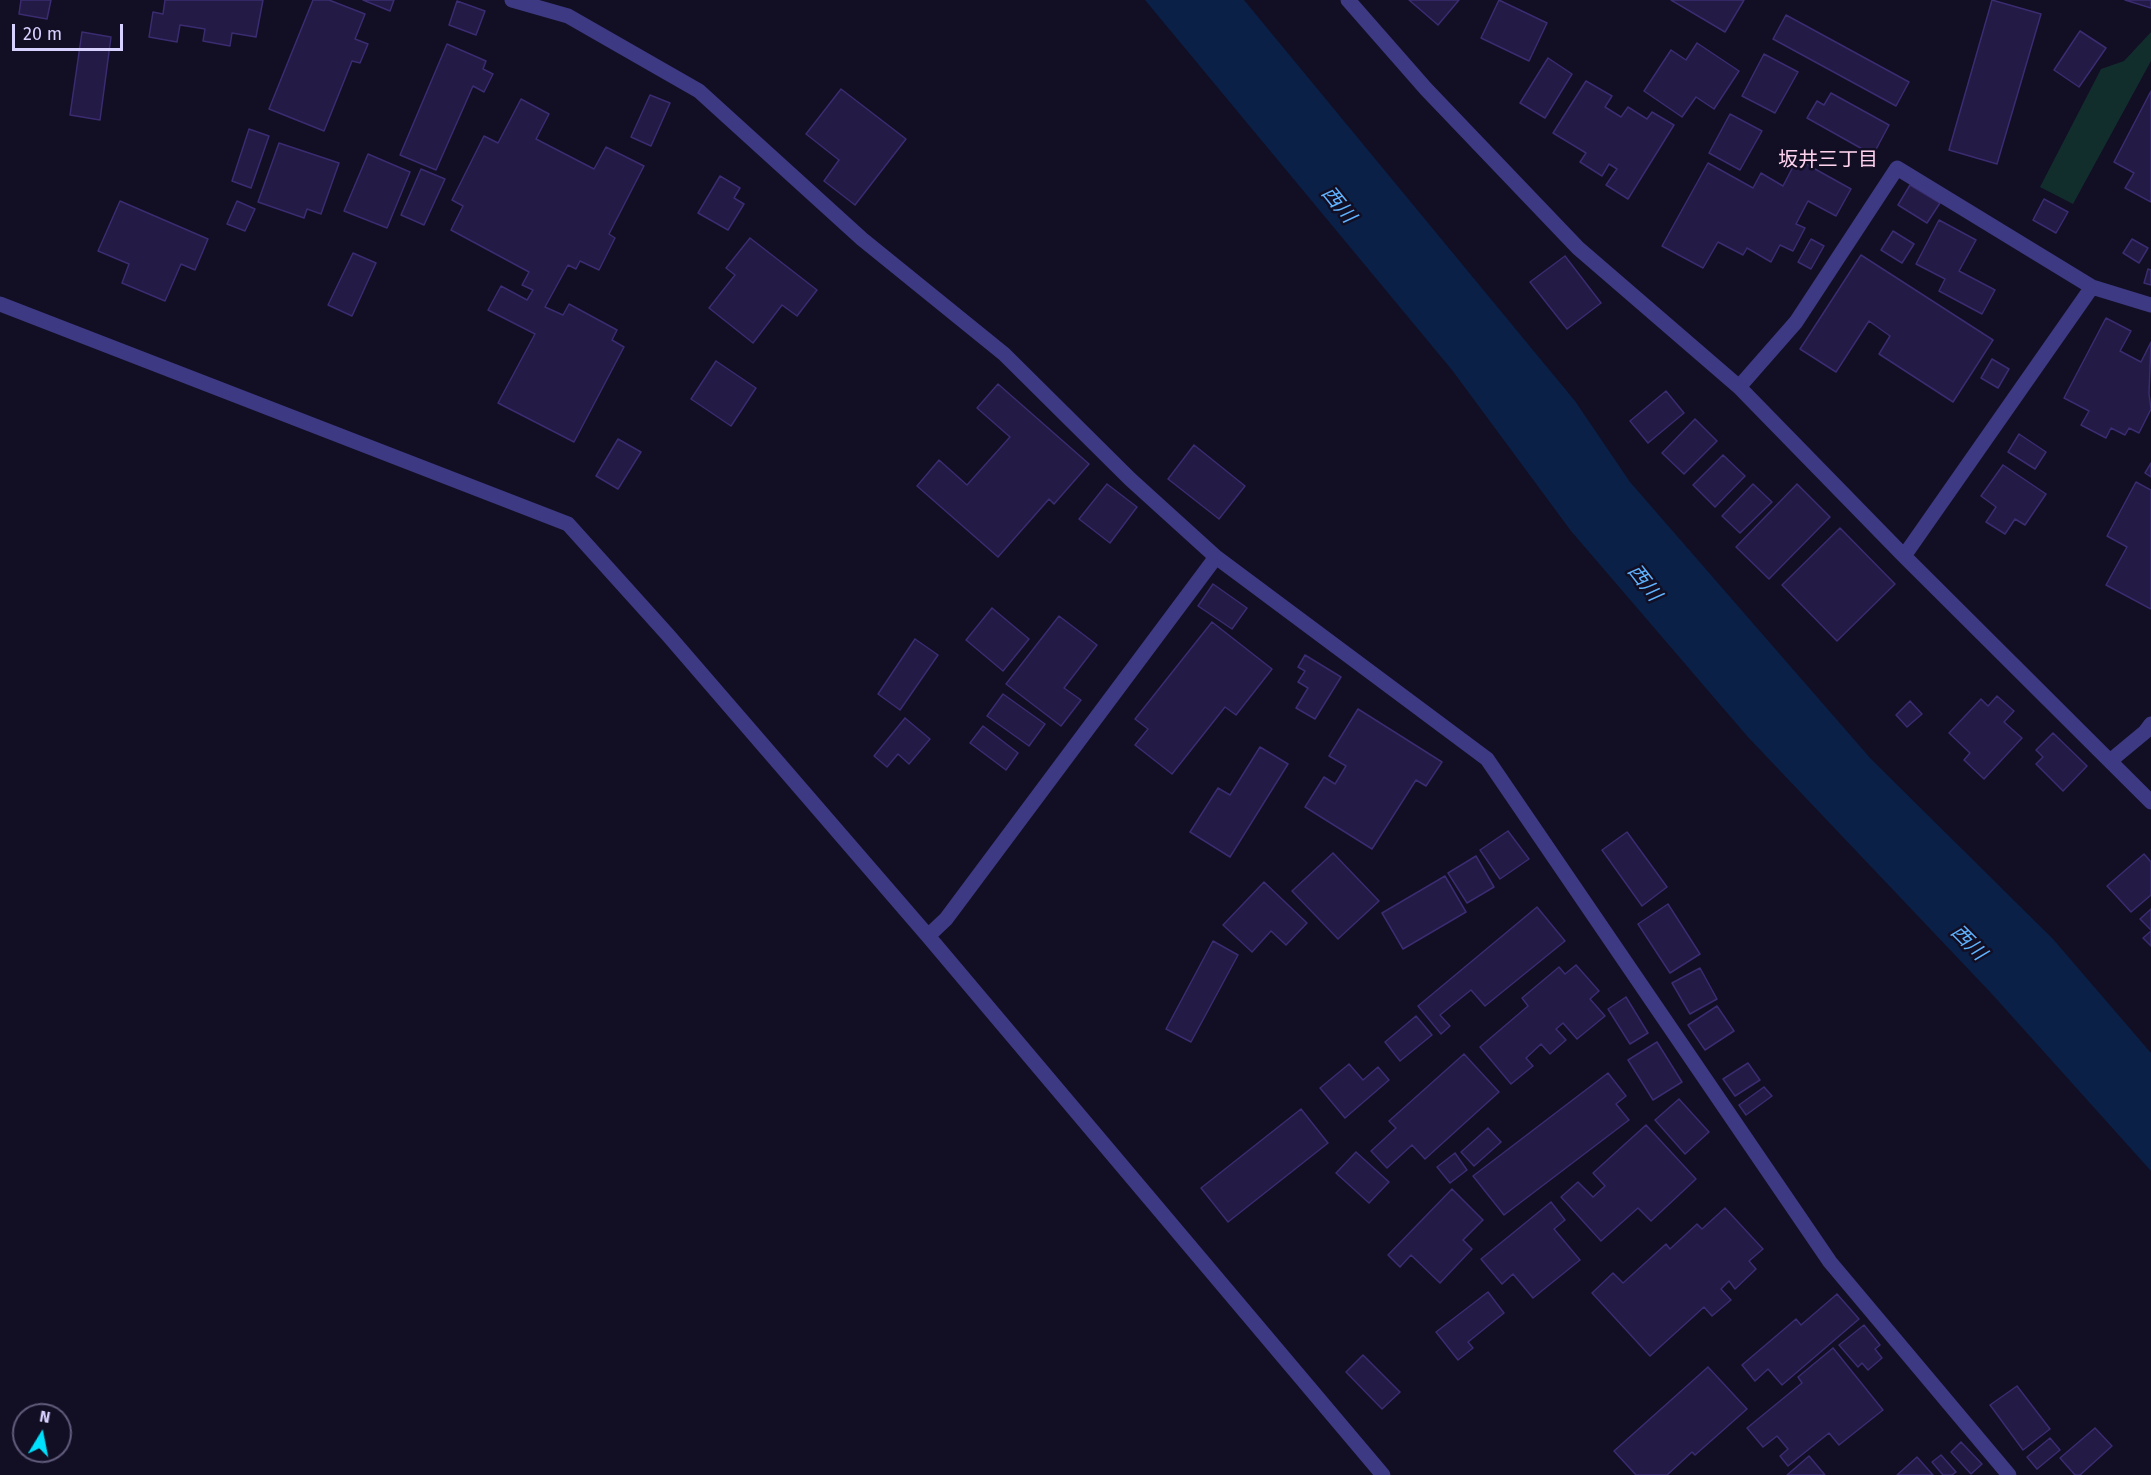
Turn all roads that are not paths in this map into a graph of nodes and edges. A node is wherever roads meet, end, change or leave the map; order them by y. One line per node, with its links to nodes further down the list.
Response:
1 (512, 0): 8 (street)
2 (1348, 0): 6 (street)
3 (2092, 286): 5 (street); 6 (street); 7 (street)
4 (0, 304): 12 (street)
5 (2151, 305)
6 (1739, 387): 7 (street)
7 (1904, 556): 10 (street)
8 (1216, 557): 12 (street); 14 (street)
9 (2151, 724): 10 (street)
10 (2110, 761): 11 (street)
11 (2151, 802)
12 (928, 936): 13 (street)
13 (1383, 1475)
14 (2009, 1475)

